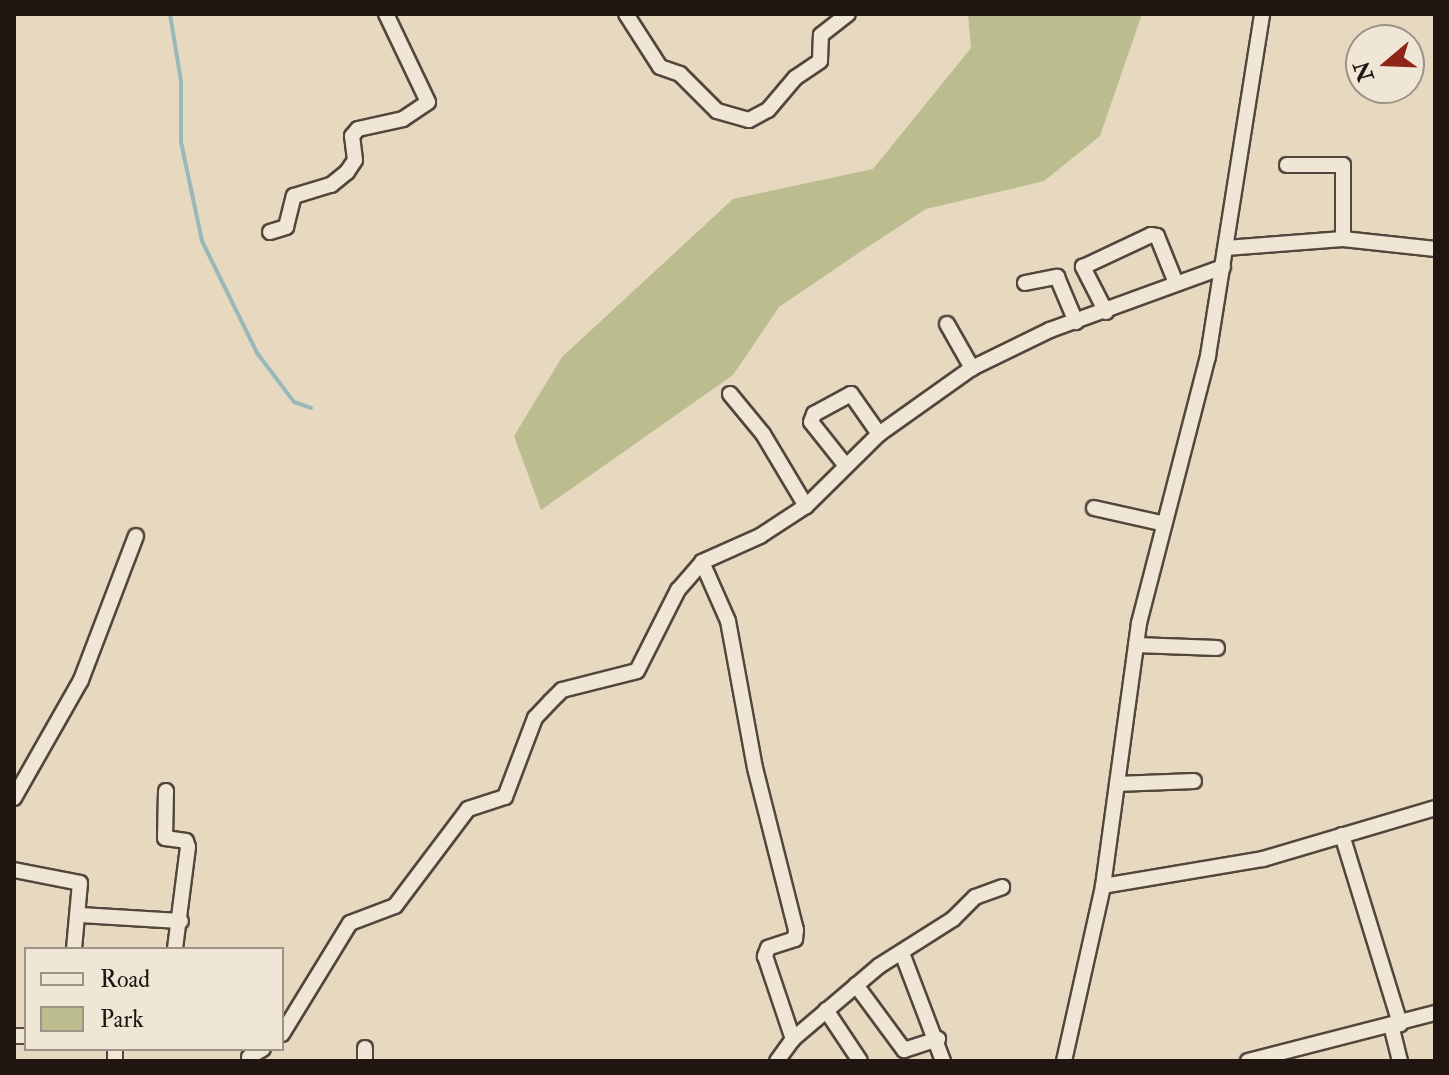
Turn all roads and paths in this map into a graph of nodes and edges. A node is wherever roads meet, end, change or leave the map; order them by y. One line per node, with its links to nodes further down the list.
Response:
1 (386, 14): 6 (street)
2 (626, 14): 3 (street)
3 (848, 14)
4 (1262, 14): 8 (street)
5 (1287, 165): 7 (street)
6 (270, 232)
7 (1343, 239): 8 (street); 9 (street)
8 (1226, 248): 11 (street)
9 (1435, 249)
10 (1083, 267): 12 (street); 14 (street); 15 (street)
11 (1223, 267): 14 (street); 24 (street)
12 (1057, 277): 13 (street); 16 (street)
13 (1025, 283)
14 (1176, 283): 15 (street)
15 (1106, 312): 16 (street)
16 (1076, 322): 18 (street)
17 (947, 324): 18 (street)
18 (972, 368): 20 (street)
19 (730, 394): 22 (street)
20 (879, 434): 21 (street); 21 (street)
21 (846, 466): 22 (street)
22 (806, 506): 26 (street)
23 (1094, 508): 24 (street)
24 (1161, 523): 27 (street)
25 (136, 536): 32 (street)
26 (702, 562): 47 (street); 48 (street)
27 (1136, 645): 28 (street); 30 (street)
28 (1217, 648)
29 (1194, 781): 30 (street)
30 (1117, 784): 36 (street)
31 (166, 791): 39 (street)
32 (14, 798)
33 (1435, 808): 34 (street)
34 (1342, 835): 36 (street); 46 (street)
35 (14, 870): 38 (street)
36 (1103, 886): 53 (street)
37 (1002, 887): 42 (street)
38 (79, 915): 39 (street); 40 (street)
39 (181, 921): 41 (street)
40 (74, 947)
41 (175, 947)
42 (902, 953): 43 (street); 49 (street)
43 (856, 985): 44 (street); 49 (street)
44 (826, 1010): 48 (street); 51 (street)
45 (1435, 1013): 46 (street)
46 (1395, 1024): 54 (street); 55 (street)
47 (284, 1031)
48 (793, 1039): 50 (street)
49 (938, 1039): 52 (street)
50 (777, 1061)
51 (860, 1061)
52 (943, 1061)
53 (1064, 1061)
54 (1248, 1061)
55 (1400, 1061)

